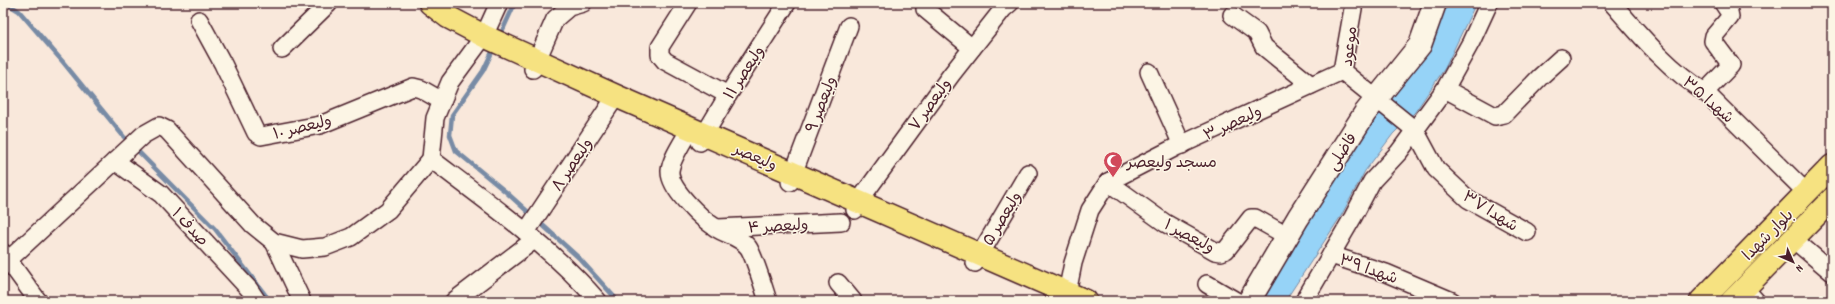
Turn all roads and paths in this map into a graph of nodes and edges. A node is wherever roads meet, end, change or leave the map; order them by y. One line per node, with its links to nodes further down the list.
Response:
1 (329, 3): 20 (street)
2 (413, 3): 18 (main road, ولیعصر)
3 (430, 3): 18 (main road, ولیعصر)
4 (499, 3): 18 (street)
5 (582, 3): 22 (street)
6 (688, 3): 28 (street)
7 (787, 3): 28 (street, ولیعصر ۱۱)
8 (925, 3): 19 (street)
9 (1010, 3): 19 (street, ولیعصر ۷)
10 (1354, 3): 23 (street, موعود)
11 (1435, 3): 29 (main road, فاضلی)
12 (1489, 3): 26 (street)
13 (1612, 3): 27 (street, شهدا ۳۵)
14 (1723, 3): 27 (street)
15 (1232, 15): 25 (street)
16 (198, 20): 30 (street, ولیعصر ۱۰)
17 (849, 26): 39 (street, ولیعصر ۹)
18 (490, 44): 22 (main road, ولیعصر); 30 (street)
19 (972, 48): 43 (street, ولیعصر ۷)
20 (282, 49)
21 (1561, 58): 26 (street)
22 (535, 64): 31 (main road, ولیعصر)
23 (1342, 71): 25 (street, ولیعصر ۳); 29 (street, موعود)
24 (1149, 72): 34 (street)
25 (1311, 85): 34 (street, ولیعصر ۳)
26 (1445, 89): 32 (street)
27 (1705, 92): 41 (street, شهدا ۳۵)
28 (728, 95): 33 (street, ولیعصر ۱۱)
29 (1377, 99): 32 (street, موعود); 47 (main road, فاضلی)
30 (442, 100): 36 (street)
31 (614, 100): 33 (main road, ولیعصر); 46 (street, ولیعصر ۸)
32 (1415, 130): 45 (street, شهدا ۳۷); 50 (street)
33 (695, 134): 39 (main road, ولیعصر); 44 (street, ولیعصر ۱۱)
34 (1182, 145): 40 (street, ولیعصر ۳)
35 (120, 157): 49 (street); 52 (street); 60 (street, صدف ۱)
36 (431, 160): 46 (street); 49 (street)
37 (1832, 166): 41 (main road, بلوار شهدا)
38 (1028, 173): 51 (street, ولیعصر ۵)
39 (792, 177): 43 (main road, ولیعصر)
40 (1108, 182): 47 (street, ولیعصر ۱); 57 (street)
41 (1807, 193): 69 (main road, بلوار شهدا)
42 (1832, 199): 48 (main road, بلوار شهدا)
43 (852, 211): 44 (street, ولیعصر ۴); 51 (main road, ولیعصر)
44 (715, 228): 64 (street, ولیعصر ۱۱)
45 (1527, 232)
46 (530, 233): 62 (street, ولیعصر ۸); 63 (street)
47 (1287, 236): 67 (main road, فاضلی)
48 (1793, 239): 53 (street); 56 (main road, بلوار شهدا)
49 (274, 242): 61 (street)
50 (1331, 255): 58 (street); 68 (street, شهدا ۳۹)
51 (977, 258): 57 (main road, ولیعصر)
52 (5, 259): 59 (street)
53 (1832, 272)
54 (838, 283): 65 (street)
55 (1207, 284): 66 (street)
56 (1744, 297)
57 (1070, 299)
58 (1309, 299)
59 (38, 301)
60 (257, 301)
61 (302, 301)
62 (454, 301)
63 (597, 301)
64 (768, 301)
65 (853, 301)
66 (1236, 301)
67 (1249, 301)
68 (1452, 301)
69 (1701, 301)

